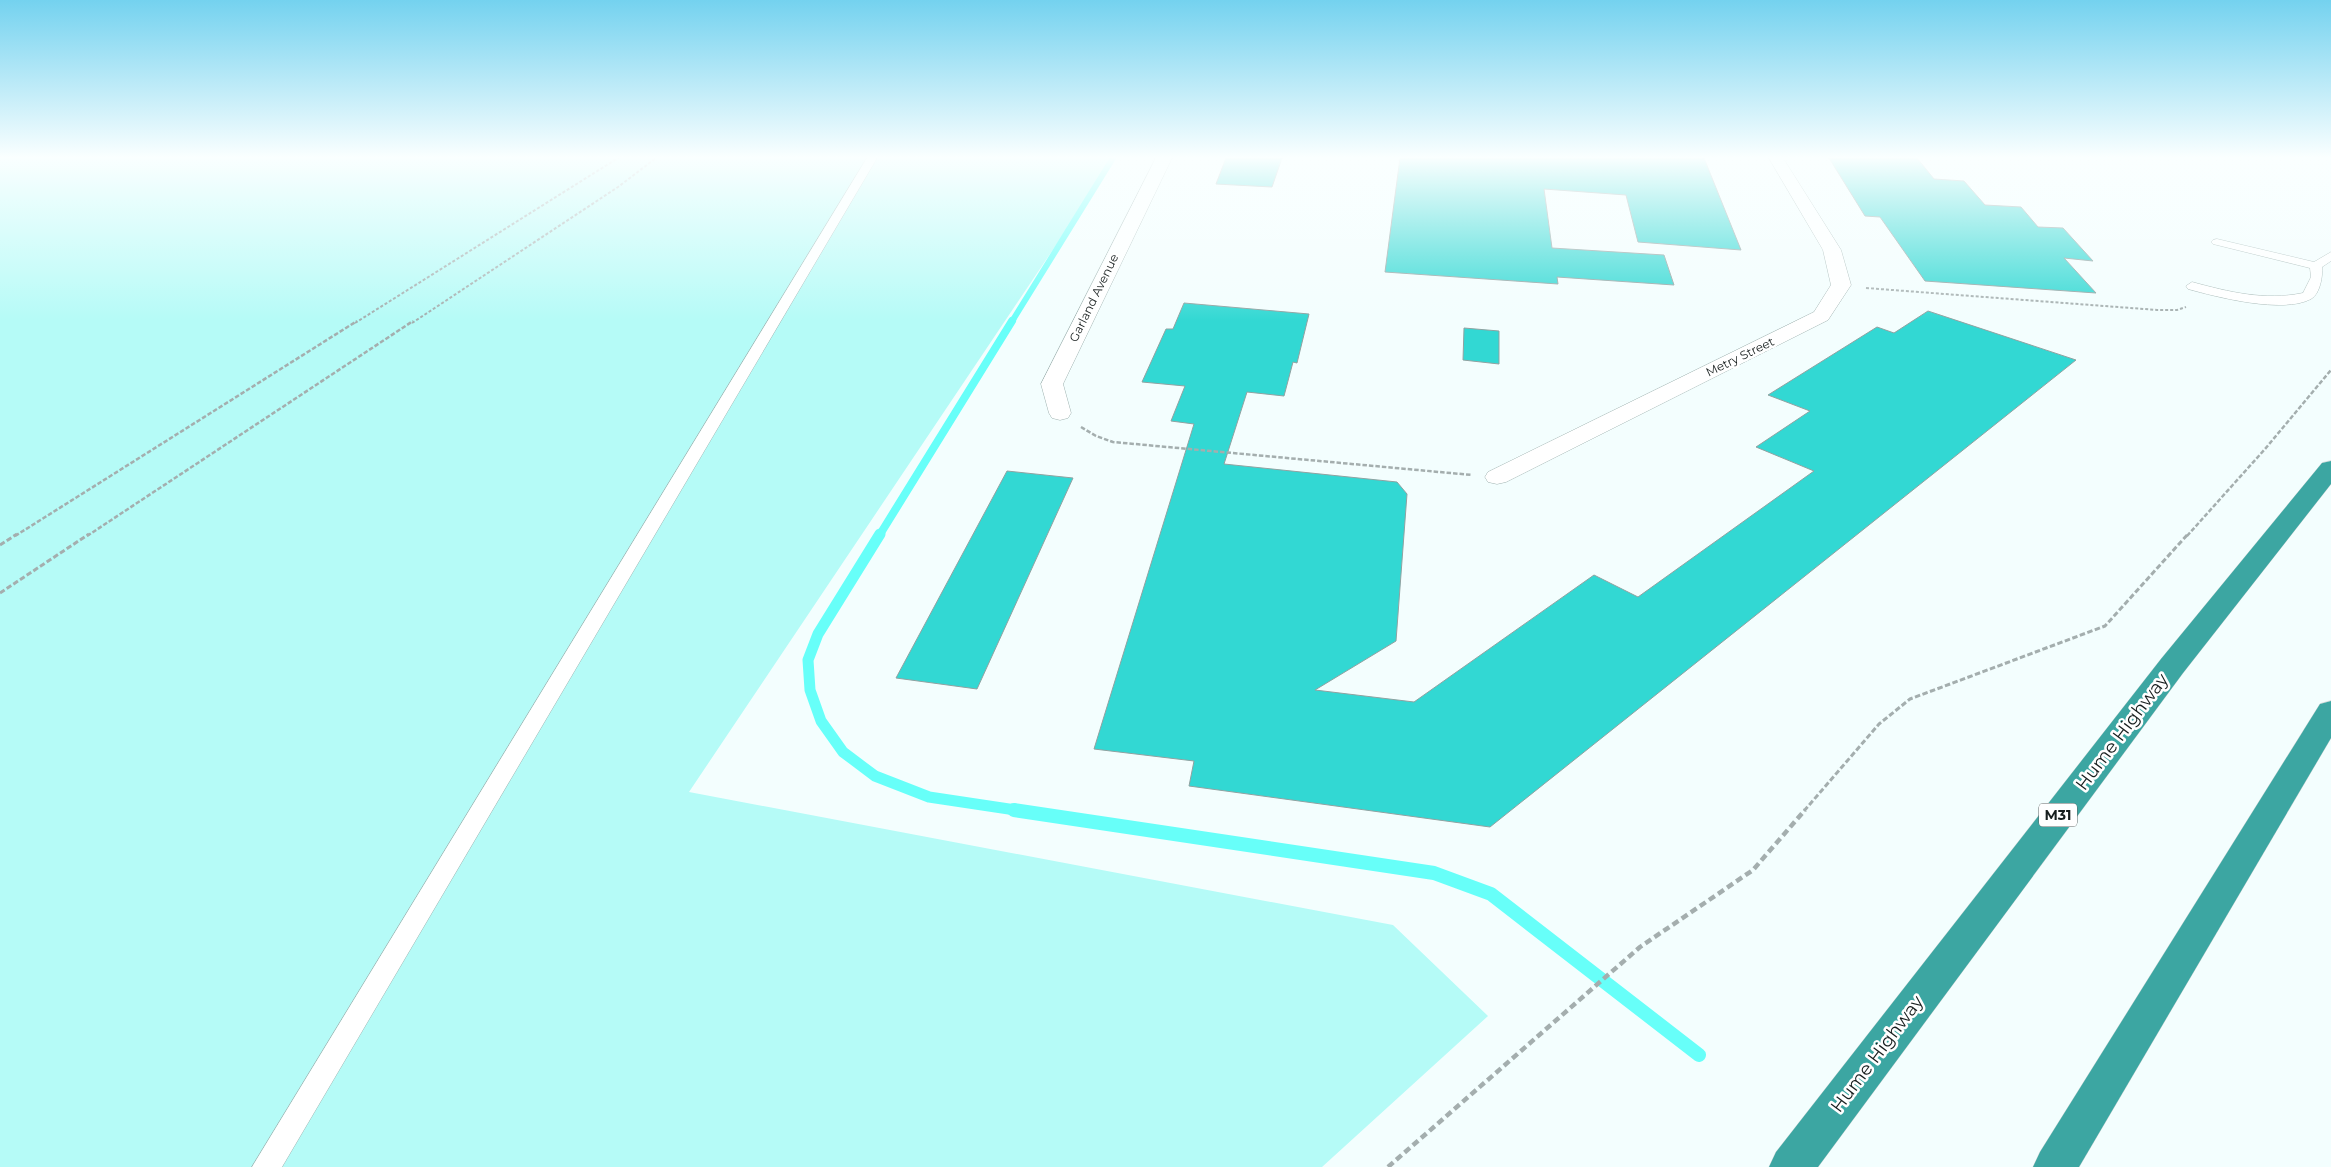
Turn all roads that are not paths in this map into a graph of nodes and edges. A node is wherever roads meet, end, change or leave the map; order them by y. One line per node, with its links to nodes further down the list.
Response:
1 (839, 212): 12 (lane)
2 (1137, 212): 8 (street, Garland Avenue)
3 (1809, 212): 10 (street, Metry Street)
4 (2217, 242): 6 (lane)
5 (2331, 255): 6 (lane)
6 (2316, 266): 7 (lane)
7 (2192, 286)
8 (1060, 413)
9 (2331, 468): 13 (highway, Hume Highway / M31)
10 (1497, 477)
11 (2331, 712): 14 (highway)
12 (266, 1167)
13 (1791, 1167)
14 (2055, 1167)

